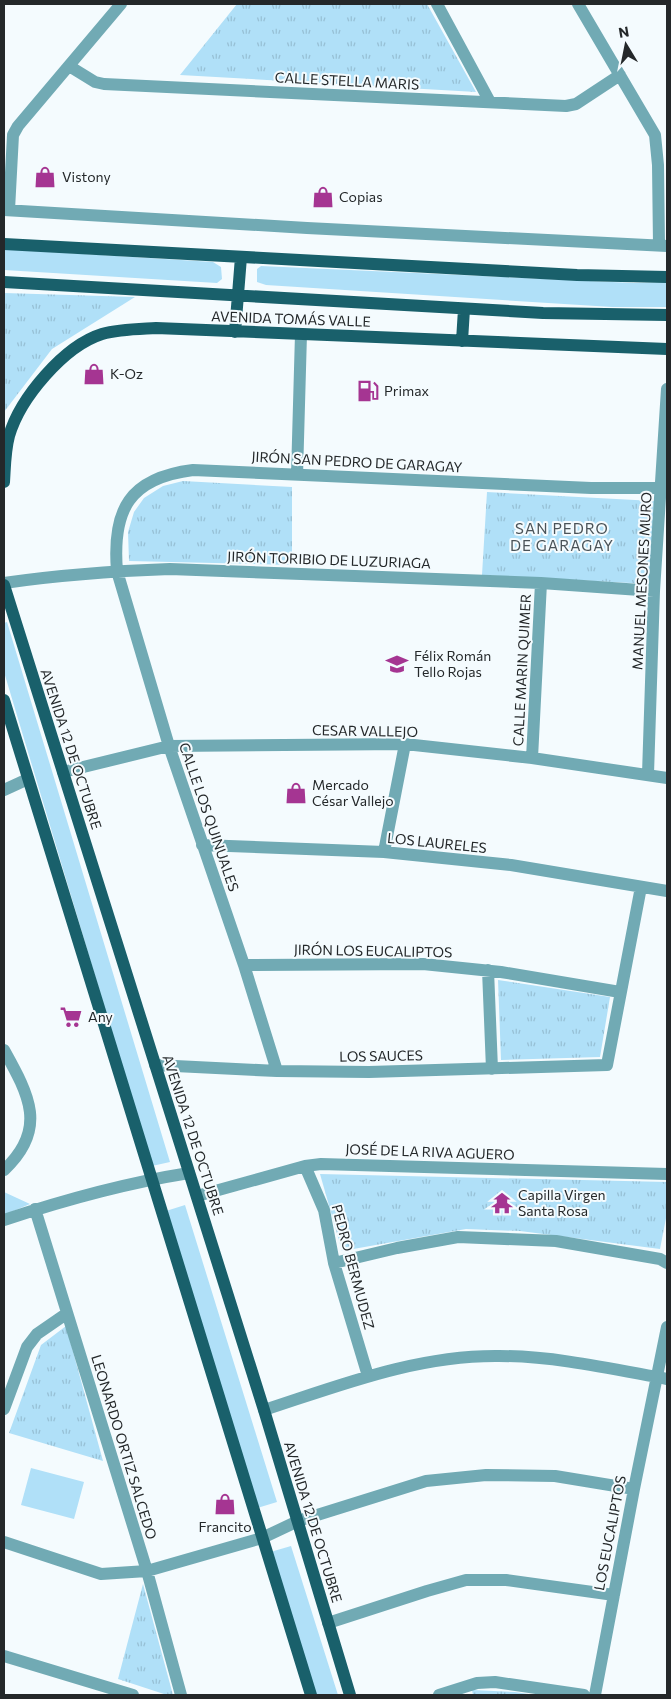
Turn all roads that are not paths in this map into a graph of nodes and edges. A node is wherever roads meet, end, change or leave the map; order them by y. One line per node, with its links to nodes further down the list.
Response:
1 (121, 4): 4 (street)
2 (437, 4): 6 (street)
3 (578, 4): 5 (street)
4 (69, 66): 6 (street, CALLE STELLA MARIS); 7 (street)
5 (620, 75): 6 (street, CALLE STELLA MARIS); 9 (street)
6 (490, 102)
7 (7, 210): 9 (street)
8 (4, 244): 10 (main road)
9 (663, 246)
10 (241, 257): 11 (main road); 13 (main road)
11 (667, 277)
12 (4, 282): 13 (main road, AVENIDA TOMÁS VALLE)
13 (238, 295): 14 (main road, AVENIDA TOMÁS VALLE); 16 (main road)
14 (464, 308): 15 (main road, AVENIDA TOMÁS VALLE); 18 (main road)
15 (667, 315)
16 (235, 332): 17 (main road, AVENIDA TOMÁS VALLE); 22 (main road, AVENIDA TOMÁS VALLE)
17 (301, 334): 18 (main road, AVENIDA TOMÁS VALLE); 21 (street)
18 (462, 341): 19 (main road, AVENIDA TOMÁS VALLE)
19 (667, 349)
20 (667, 389): 23 (street, MANUEL MESONES MURO)
21 (297, 475): 23 (street, JIRÓN SAN PEDRO DE GARAGAY); 24 (street, JIRÓN SAN PEDRO DE GARAGAY)
22 (4, 482)
23 (665, 488): 27 (street, MANUEL MESONES MURO)
24 (117, 571): 25 (street, JIRÓN TORIBIO DE LUZURIAGA); 26 (street, JIRÓN TORIBIO DE LUZURIAGA); 31 (street, CALLE LOS QUINUALES)
25 (542, 583): 27 (street, JIRÓN TORIBIO DE LUZURIAGA); 32 (street, CALLE MARIN QUIMER)
26 (4, 584): 28 (main road, AVENIDA 12 DE OCTUBRE)
27 (654, 591): 34 (street, MANUEL MESONES MURO)
28 (6, 602): 33 (main road, AVENIDA 12 DE OCTUBRE)
29 (4, 700): 36 (main road)
30 (405, 744): 31 (street, CESAR VALLEJO); 32 (street, CESAR VALLEJO); 39 (street)
31 (169, 746): 33 (street, CESAR VALLEJO); 38 (street, CALLE LOS QUINUALES)
32 (532, 758): 34 (street, CESAR VALLEJO)
33 (63, 772): 46 (main road, AVENIDA 12 DE OCTUBRE)
34 (648, 774): 35 (street, CESAR VALLEJO)
35 (667, 778)
36 (28, 779): 37 (street); 53 (main road)
37 (4, 790)
38 (202, 845): 39 (street, LOS LAURELES); 42 (street, CALLE LOS QUINUALES)
39 (384, 852): 40 (street, LOS LAURELES)
40 (641, 887): 41 (street, LOS LAURELES); 44 (street)
41 (667, 891)
42 (244, 965): 43 (street, JIRÓN LOS EUCALIPTOS); 48 (street, CALLE LOS QUINUALES)
43 (488, 970): 44 (street, JIRÓN LOS EUCALIPTOS); 47 (street)
44 (620, 992): 47 (street, LOS SAUCES)
45 (4, 1050): 50 (street)
46 (155, 1065): 48 (street, LOS SAUCES); 51 (main road, AVENIDA 12 DE OCTUBRE)
47 (492, 1068): 48 (street, LOS SAUCES)
48 (277, 1071)
49 (305, 1166): 52 (street, JOSÉ DE LA RIVA AGUERO); 54 (street, JOSÉ DE LA RIVA AGUERO); 58 (street, PEDRO BERMUDEZ)
50 (4, 1170)
51 (189, 1173): 53 (street); 54 (main road, AVENIDA 12 DE OCTUBRE)
52 (667, 1174)
53 (151, 1179): 55 (street); 67 (main road)
54 (196, 1196): 64 (main road, AVENIDA 12 DE OCTUBRE)
55 (35, 1209): 56 (street); 59 (street, LEONARDO ORTIZ SALCEDO)
56 (4, 1220)
57 (667, 1262): 58 (street)
58 (334, 1263): 61 (street, PEDRO BERMUDEZ)
59 (66, 1314): 63 (street); 69 (street, LEONARDO ORTIZ SALCEDO)
60 (667, 1327): 62 (street, LOS EUCALIPTOS)
61 (368, 1376): 62 (street); 64 (street)
62 (662, 1378): 65 (street, LOS EUCALIPTOS)
63 (4, 1409)
64 (264, 1410): 66 (main road, AVENIDA 12 DE OCTUBRE)
65 (634, 1489): 66 (street); 70 (street, LOS EUCALIPTOS)
66 (298, 1521): 67 (street); 71 (main road, AVENIDA 12 DE OCTUBRE)
67 (262, 1538): 69 (street); 76 (main road)
68 (4, 1542): 69 (street)
69 (147, 1571): 75 (street, LEONARDO ORTIZ SALCEDO)
70 (614, 1595): 71 (street); 80 (street, LOS EUCALIPTOS)
71 (328, 1623): 77 (main road, AVENIDA 12 DE OCTUBRE)
72 (4, 1656): 74 (street)
73 (463, 1692): 78 (street); 79 (street)
74 (133, 1695)
75 (181, 1695)
76 (311, 1695)
77 (350, 1695)
78 (440, 1695)
79 (584, 1695)
80 (595, 1695)

